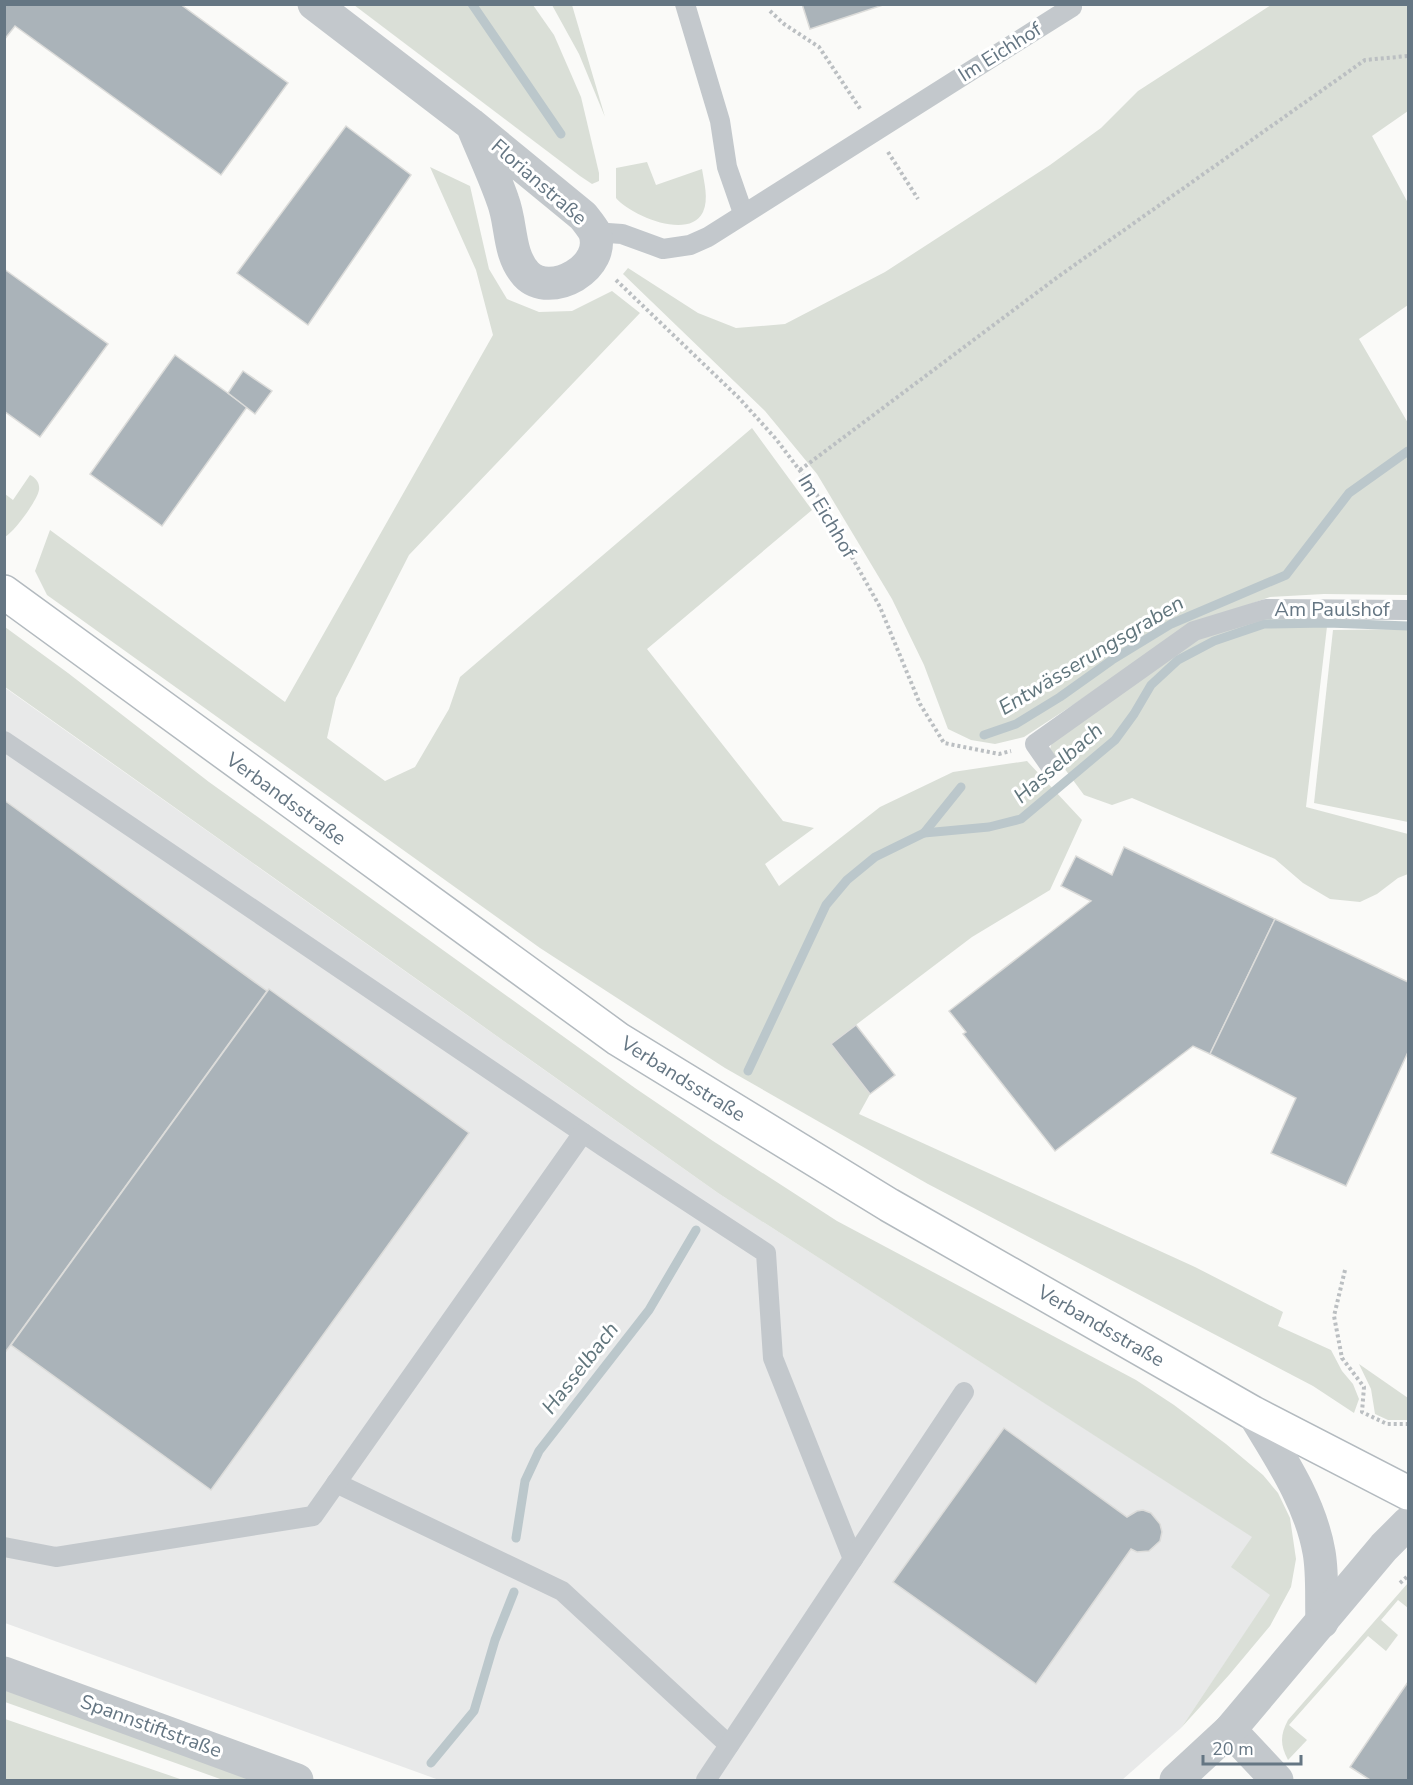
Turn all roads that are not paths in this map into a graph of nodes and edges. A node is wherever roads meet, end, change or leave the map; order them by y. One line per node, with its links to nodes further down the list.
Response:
1 (314, 4): 4 (street, Florianstraße)
2 (685, 4): 5 (lane)
3 (1070, 4): 5 (lane, Im Eichhof)
4 (472, 125): 6 (street, Florianstraße); 6 (street, Florianstraße)
5 (743, 213): 6 (lane, Im Eichhof)
6 (594, 245)
7 (4, 592): 13 (main road, Verbandsstraße)
8 (1408, 610): 10 (lane, Am Paulshof)
9 (4, 741): 11 (lane)
10 (1052, 767)
11 (583, 1133): 14 (lane); 18 (lane)
12 (964, 1392): 18 (lane)
13 (1253, 1413): 15 (main road, Verbandsstraße); 19 (street)
14 (336, 1483): 17 (lane); 22 (lane)
15 (1408, 1492)
16 (1408, 1523): 19 (street)
17 (4, 1547)
18 (853, 1559): 22 (lane)
19 (1322, 1622): 21 (street)
20 (4, 1673): 23 (street, Spannstiftstraße)
21 (1230, 1730): 25 (street); 26 (street)
22 (729, 1745): 24 (lane)
23 (297, 1780)
24 (706, 1780)
25 (1176, 1780)
26 (1276, 1780)

